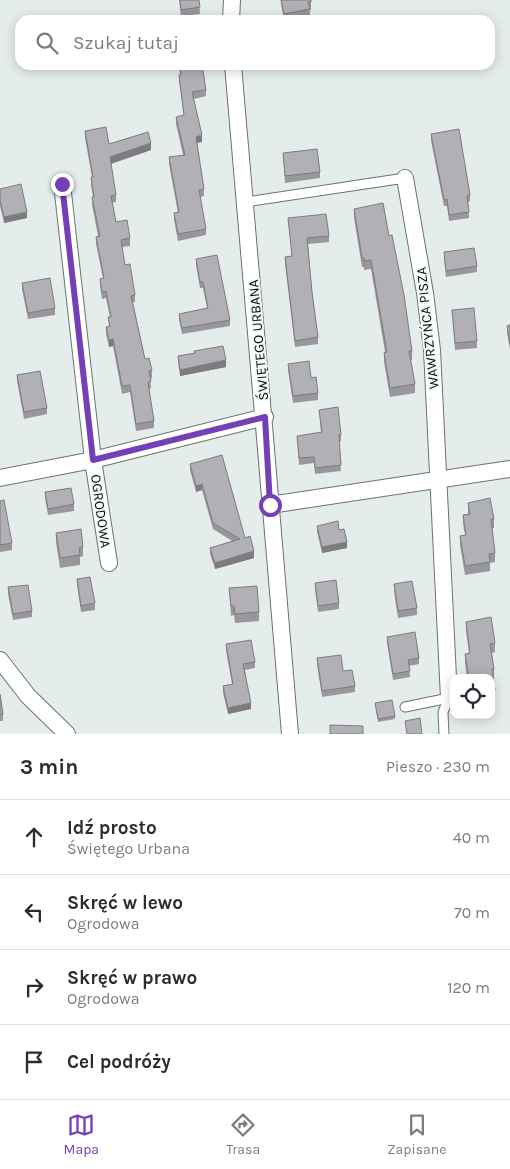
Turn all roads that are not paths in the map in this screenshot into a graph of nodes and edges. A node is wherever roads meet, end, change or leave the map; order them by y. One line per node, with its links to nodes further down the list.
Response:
1 (232, 0): 2 (street)
2 (231, 15)
3 (233, 70): 6 (street, ŚWIĘTEGO URBANA)
4 (405, 178): 6 (lane); 11 (street, WAWRZYŃCA PISZA)
5 (62, 184): 8 (street, OGRODOWA)
6 (246, 202): 7 (street, ŚWIĘTEGO URBANA)
7 (265, 417): 8 (street, OGRODOWA); 12 (street, ŚWIĘTEGO URBANA)
8 (93, 460): 10 (street, OGRODOWA); 13 (street, OGRODOWA)
9 (510, 469): 11 (street)
10 (0, 478)
11 (438, 479): 12 (street); 15 (street, WAWRZYŃCA PISZA)
12 (270, 505): 18 (street, ŚWIĘTEGO URBANA)
13 (109, 562)
14 (0, 660): 17 (street)
15 (449, 698): 16 (lane); 19 (lane)
16 (405, 707)
17 (67, 734)
18 (290, 734)
19 (444, 734)

